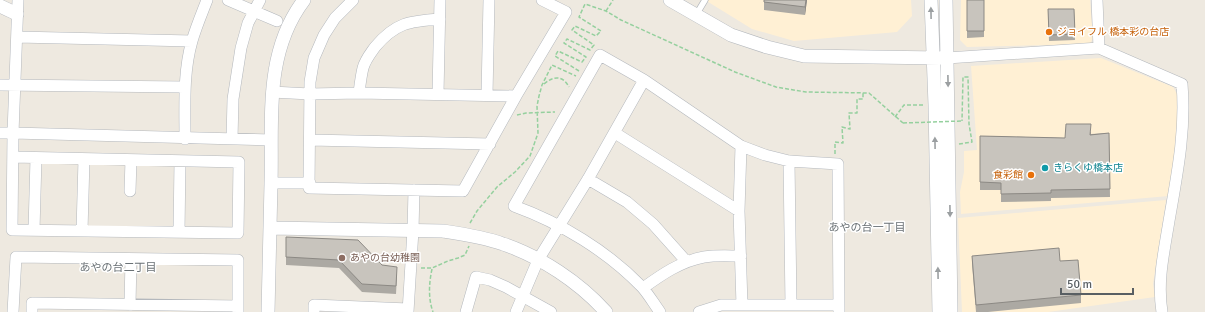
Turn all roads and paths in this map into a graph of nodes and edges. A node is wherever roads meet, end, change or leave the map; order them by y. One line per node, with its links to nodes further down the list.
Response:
1 (18, 0): 19 (street)
2 (207, 0): 24 (street)
3 (228, 0): 17 (street)
4 (260, 0): 17 (street)
5 (304, 0): 34 (street)
6 (353, 0): 37 (street)
7 (440, 0): 21 (street)
8 (489, 0): 39 (street)
9 (542, 0): 40 (street)
10 (613, 0): 18 (path)
11 (670, 0): 20 (street)
12 (705, 0): 20 (lane)
13 (931, 0): 26 (street, one-way to 13)
14 (946, 0): 27 (street)
15 (1097, 0): 25 (street)
16 (0, 6): 19 (street)
17 (254, 11): 22 (street); 50 (street)
18 (606, 11)
19 (17, 14): 23 (street)
20 (696, 15): 26 (street)
21 (440, 19): 35 (street); 38 (street)
22 (277, 21)
23 (17, 37): 24 (street); 31 (street)
24 (192, 41): 32 (street)
25 (1099, 48): 27 (street); 101 (street)
26 (932, 58): 27 (street); 41 (street)
27 (947, 58): 54 (street, one-way to 54)
28 (644, 80): 48 (street); 55 (street); 69 (street)
29 (0, 85): 31 (street)
30 (542, 85): 33 (path)
31 (16, 86): 32 (street); 47 (street)
32 (185, 87): 49 (street)
33 (570, 90)
34 (272, 92): 37 (street); 51 (street)
35 (359, 93): 37 (street); 38 (street)
36 (863, 93): 62 (path)
37 (310, 94): 52 (street)
38 (438, 94): 39 (street)
39 (487, 95): 40 (street)
40 (516, 96): 53 (street)
41 (935, 105): 43 (path); 99 (street, one-way to 41)
42 (556, 112): 44 (path)
43 (895, 117)
44 (513, 118)
45 (902, 124): 54 (path, bridge)
46 (0, 133): 47 (street)
47 (13, 133): 49 (street); 56 (street)
48 (615, 133): 63 (street); 68 (street)
49 (185, 139): 50 (street)
50 (232, 139): 51 (street)
51 (271, 140): 64 (street)
52 (310, 140): 53 (street); 65 (street)
53 (490, 144): 67 (street)
54 (949, 145): 100 (street, one-way to 100)
55 (741, 146): 61 (street); 68 (street)
56 (13, 158): 57 (street); 71 (street)
57 (36, 158): 58 (street); 71 (street)
58 (84, 159): 59 (street); 73 (street)
59 (131, 160): 60 (street); 66 (street)
60 (180, 161): 74 (street); 74 (street)
61 (789, 161): 62 (street); 84 (street)
62 (834, 164): 86 (street)
63 (588, 179): 69 (street); 79 (street)
64 (272, 183): 65 (street); 70 (street)
65 (310, 183): 67 (street)
66 (130, 190)
67 (414, 190): 72 (street)
68 (739, 211): 76 (street)
69 (560, 226): 78 (street); 80 (street)
70 (270, 228): 72 (street); 90 (street)
71 (34, 230): 73 (street)
72 (414, 230): 75 (street); 87 (street)
73 (82, 231): 74 (street)
74 (179, 232)
75 (472, 236): 78 (street); 92 (path)
76 (741, 256): 79 (street); 82 (street)
77 (131, 258): 83 (street); 85 (street); 88 (street)
78 (538, 260): 81 (street); 96 (street)
79 (686, 261): 80 (street)
80 (643, 288): 97 (street)
81 (522, 295): 93 (street); 94 (street); 95 (street)
82 (742, 304): 84 (street); 98 (street)
83 (130, 305): 85 (street); 89 (street)
84 (790, 305): 86 (street)
85 (238, 309)
86 (839, 309)
87 (408, 311): 91 (street)
88 (13, 312)
89 (32, 312)
90 (268, 312)
91 (314, 312)
92 (433, 312)
93 (466, 312)
94 (516, 312)
95 (551, 312)
96 (606, 312)
97 (660, 312)
98 (699, 312)
99 (939, 312)
100 (951, 312)
101 (1162, 312)

